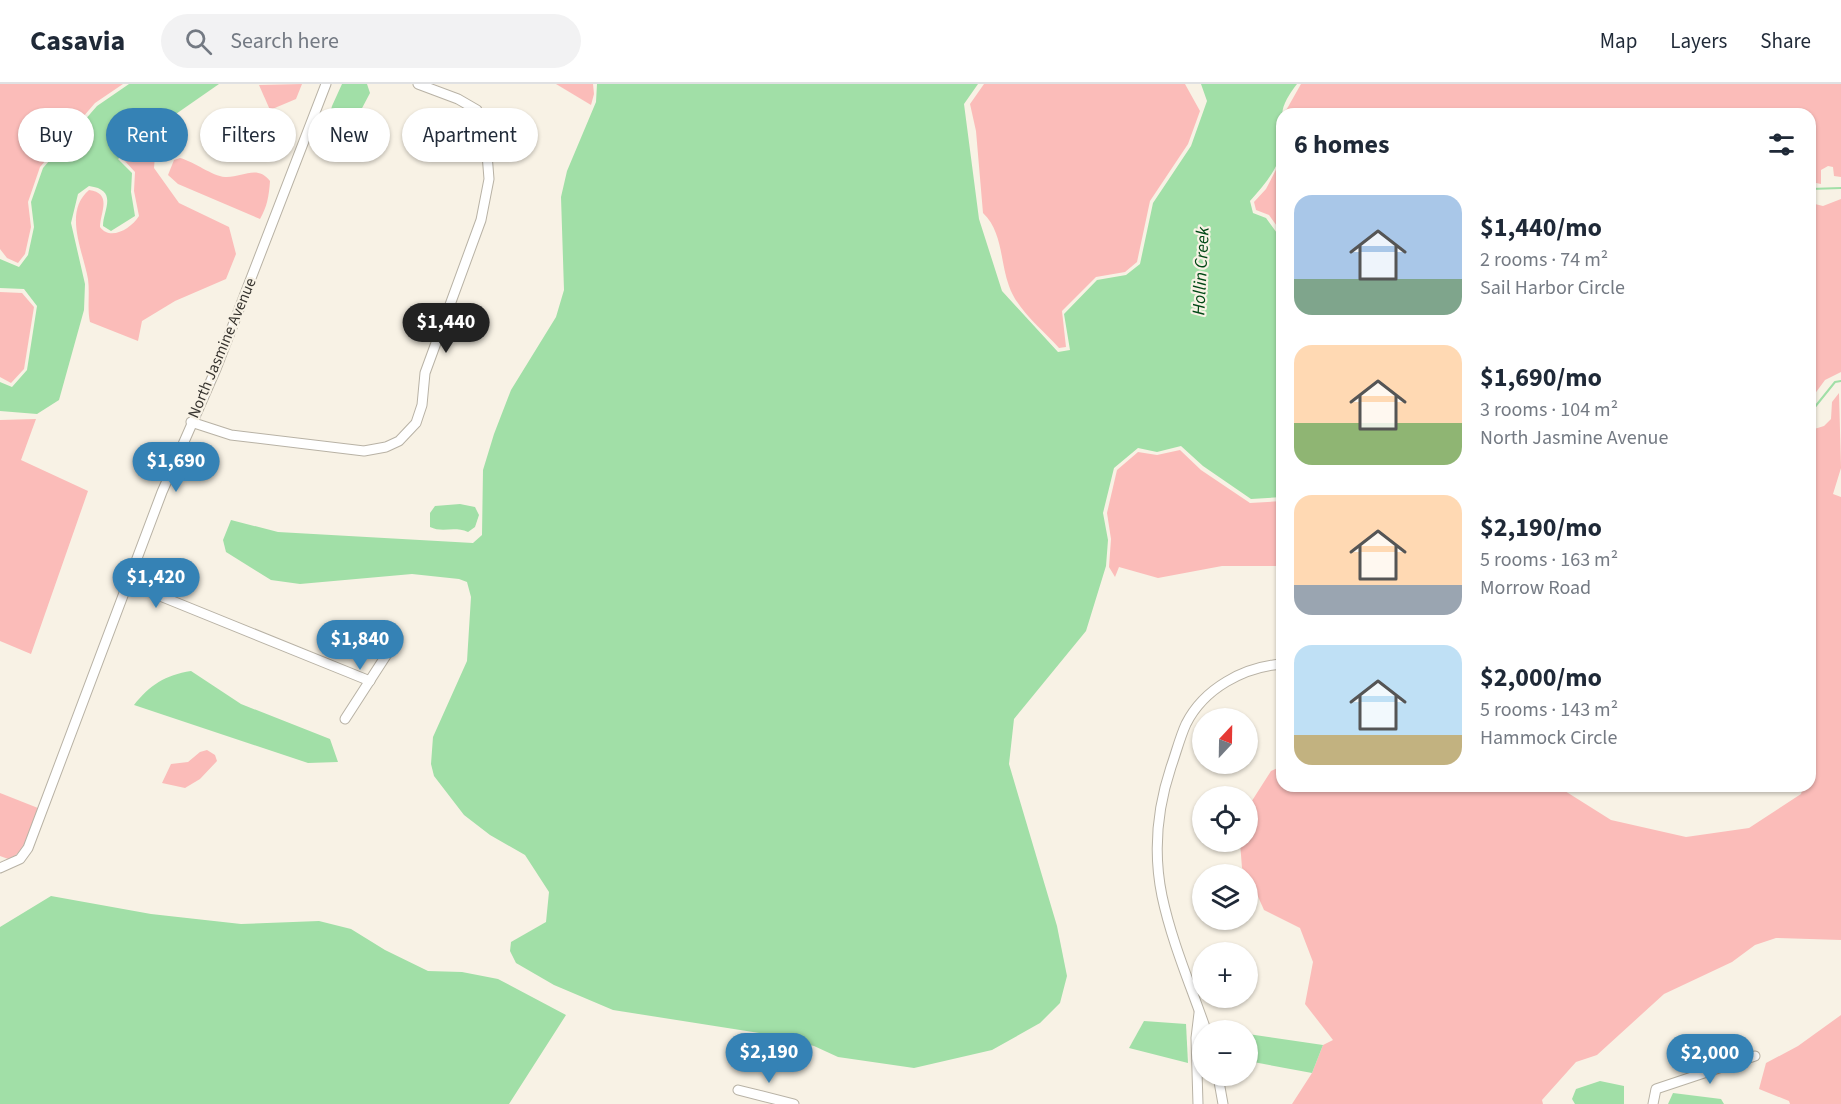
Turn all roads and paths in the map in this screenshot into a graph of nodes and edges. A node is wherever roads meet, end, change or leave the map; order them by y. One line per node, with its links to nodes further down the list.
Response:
1 (326, 84): 4 (street, North Jasmine Avenue)
2 (418, 84): 3 (street)
3 (441, 88): 4 (street)
4 (191, 422): 5 (street, North Jasmine Avenue)
5 (128, 583): 8 (street); 10 (street, North Jasmine Avenue)
6 (398, 637): 8 (street)
7 (1276, 665): 11 (street)
8 (370, 681): 9 (street)
9 (345, 719)
10 (0, 868)
11 (1199, 1011): 12 (street); 17 (street)
12 (1202, 1020)
13 (1755, 1056): 19 (street)
14 (1220, 1086): 18 (street)
15 (738, 1090): 16 (street)
16 (794, 1104)
17 (1198, 1104)
18 (1223, 1104)
19 (1653, 1104)

